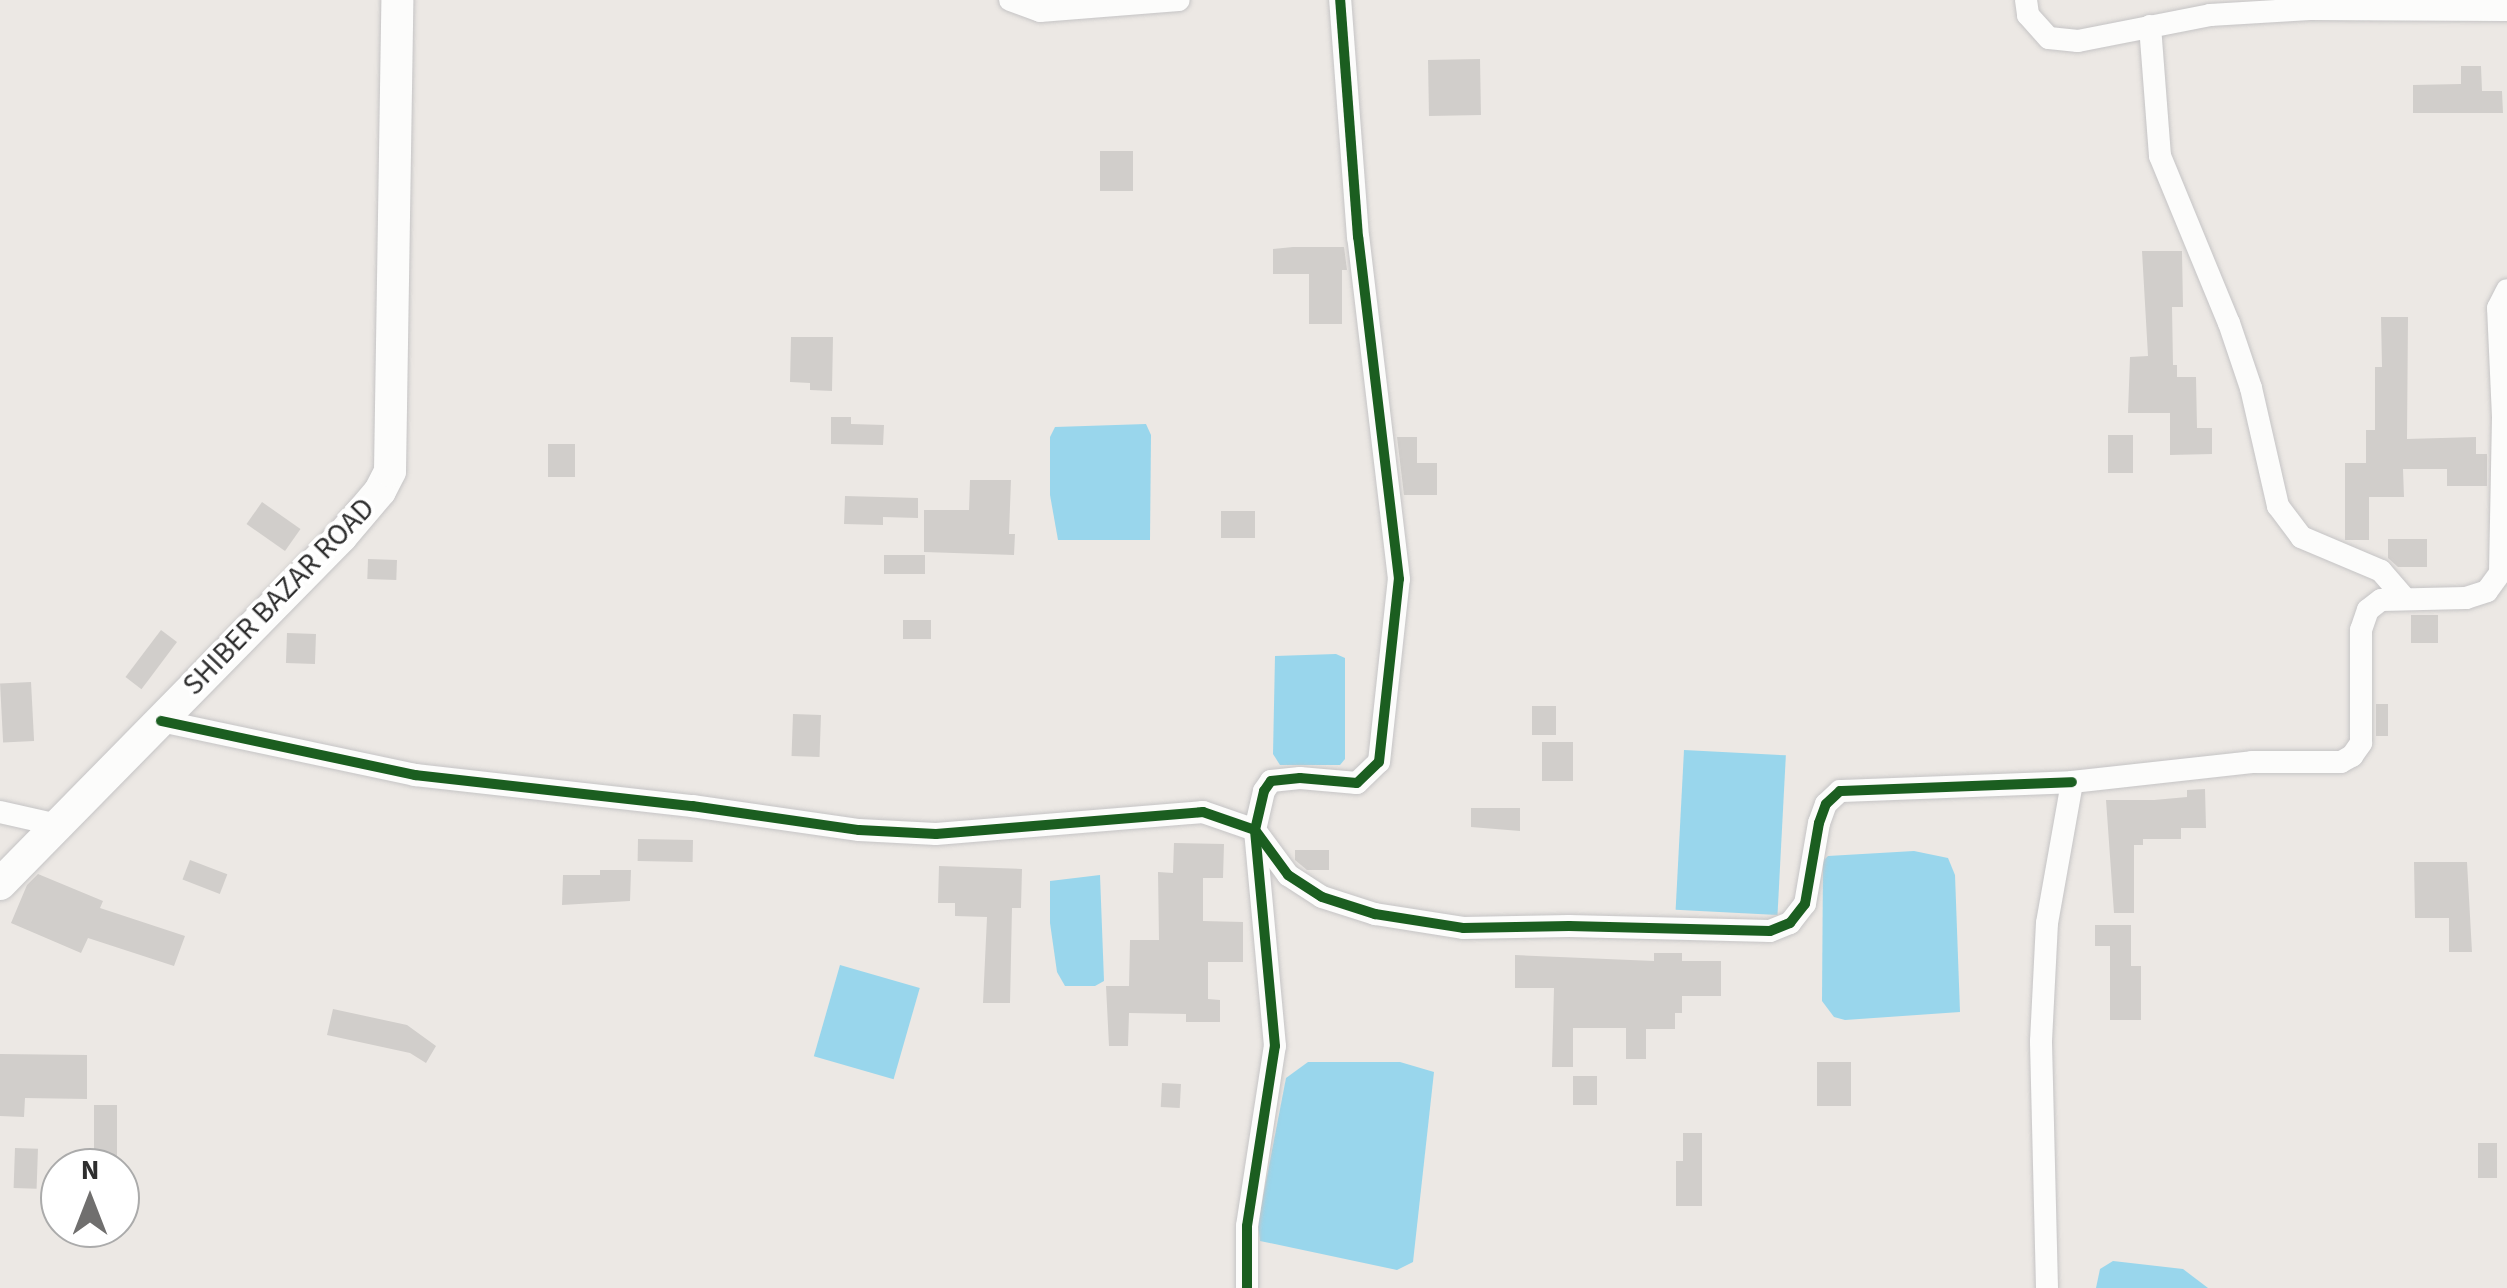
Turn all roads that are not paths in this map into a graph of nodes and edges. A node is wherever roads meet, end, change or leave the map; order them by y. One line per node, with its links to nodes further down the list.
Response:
1 (397, 0): 10 (street, SHIBER BAZAR ROAD)
2 (1010, 0): 3 (street)
3 (1178, 0)
4 (1340, 0): 14 (street)
5 (2026, 0): 7 (street)
6 (2507, 10): 7 (street)
7 (2150, 26): 9 (street)
8 (2507, 290): 9 (street)
9 (2405, 600): 11 (street)
10 (161, 720): 13 (street, SHIBER BAZAR ROAD); 14 (street)
11 (2072, 782): 14 (street); 17 (street)
12 (0, 812): 13 (street)
13 (57, 825): 15 (street, SHIBER BAZAR ROAD)
14 (1255, 830): 16 (street)
15 (0, 884)
16 (1247, 1288)
17 (2048, 1288)

